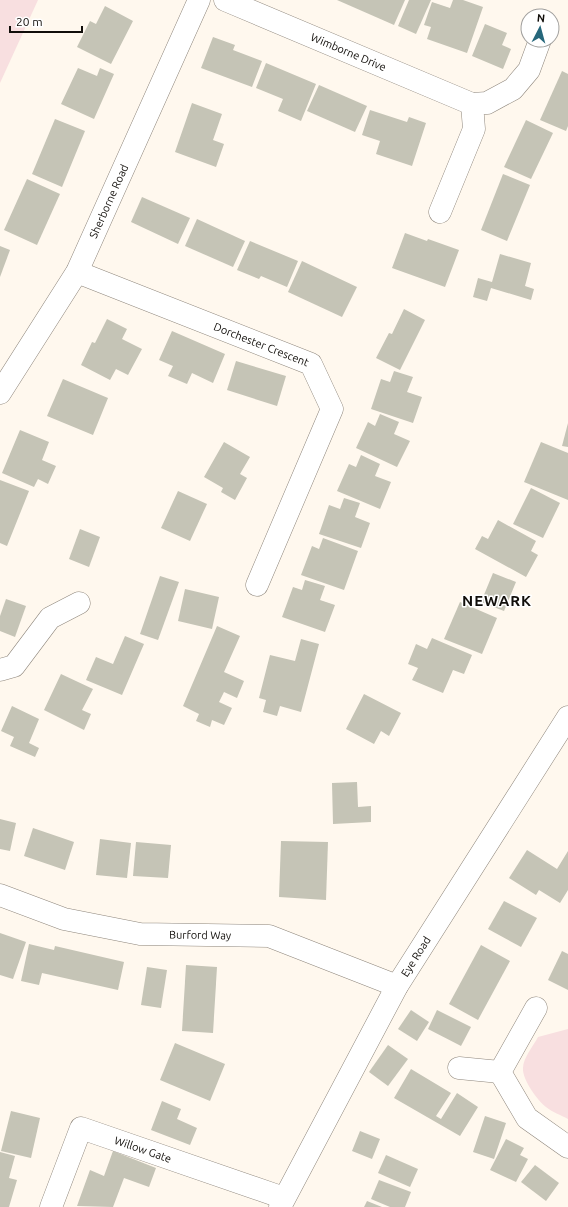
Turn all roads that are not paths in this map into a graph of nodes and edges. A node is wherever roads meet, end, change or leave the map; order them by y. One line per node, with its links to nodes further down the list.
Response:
1 (199, 0): 6 (street, Sherborne Road)
2 (224, 0): 4 (street, Wimborne Drive)
3 (537, 48): 4 (street, Wimborne Drive)
4 (472, 104): 5 (street)
5 (440, 212)
6 (77, 272): 7 (street, Sherborne Road); 8 (street, Dorchester Crescent)
7 (0, 393)
8 (257, 585)
9 (79, 603): 10 (street)
10 (0, 670)
11 (568, 717): 13 (street, Eye Road)
12 (0, 895): 13 (street, Burford Way)
13 (397, 986): 18 (street, Eye Road)
14 (536, 1008): 16 (street)
15 (459, 1068): 16 (street)
16 (500, 1072): 17 (street)
17 (568, 1147)
18 (282, 1202): 19 (street, Willow Gate)
19 (51, 1207)

